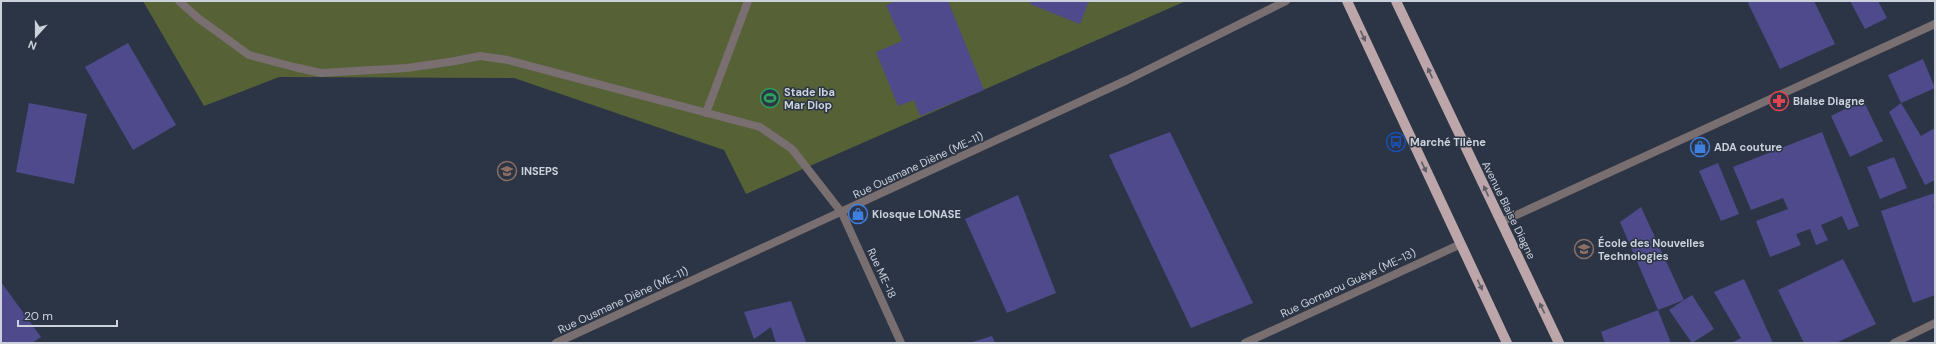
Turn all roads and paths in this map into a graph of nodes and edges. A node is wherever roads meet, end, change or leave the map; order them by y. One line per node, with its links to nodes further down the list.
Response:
1 (179, 1): 7 (street, Rue ME-18)
2 (748, 1): 7 (street)
3 (1286, 1): 8 (street, Rue Ousmane Diène (ME-11))
4 (1347, 1): 10 (main road, one-way to 10)
5 (1396, 1): 9 (main road, Avenue Blaise Diagne, one-way to 5)
6 (1935, 24): 9 (street)
7 (706, 114): 8 (street, Rue ME-18)
8 (842, 213): 12 (street, Rue Ousmane Diène (ME-11)); 13 (street, Rue ME-18)
9 (1501, 222): 16 (main road, Avenue Blaise Diagne, one-way to 9)
10 (1461, 244): 14 (street, Rue Gornarou Guèye (ME-13)); 15 (main road, one-way to 15)
11 (1935, 323): 17 (street)
12 (556, 343)
13 (901, 343)
14 (1245, 343)
15 (1507, 343)
16 (1559, 343)
17 (1894, 343)

